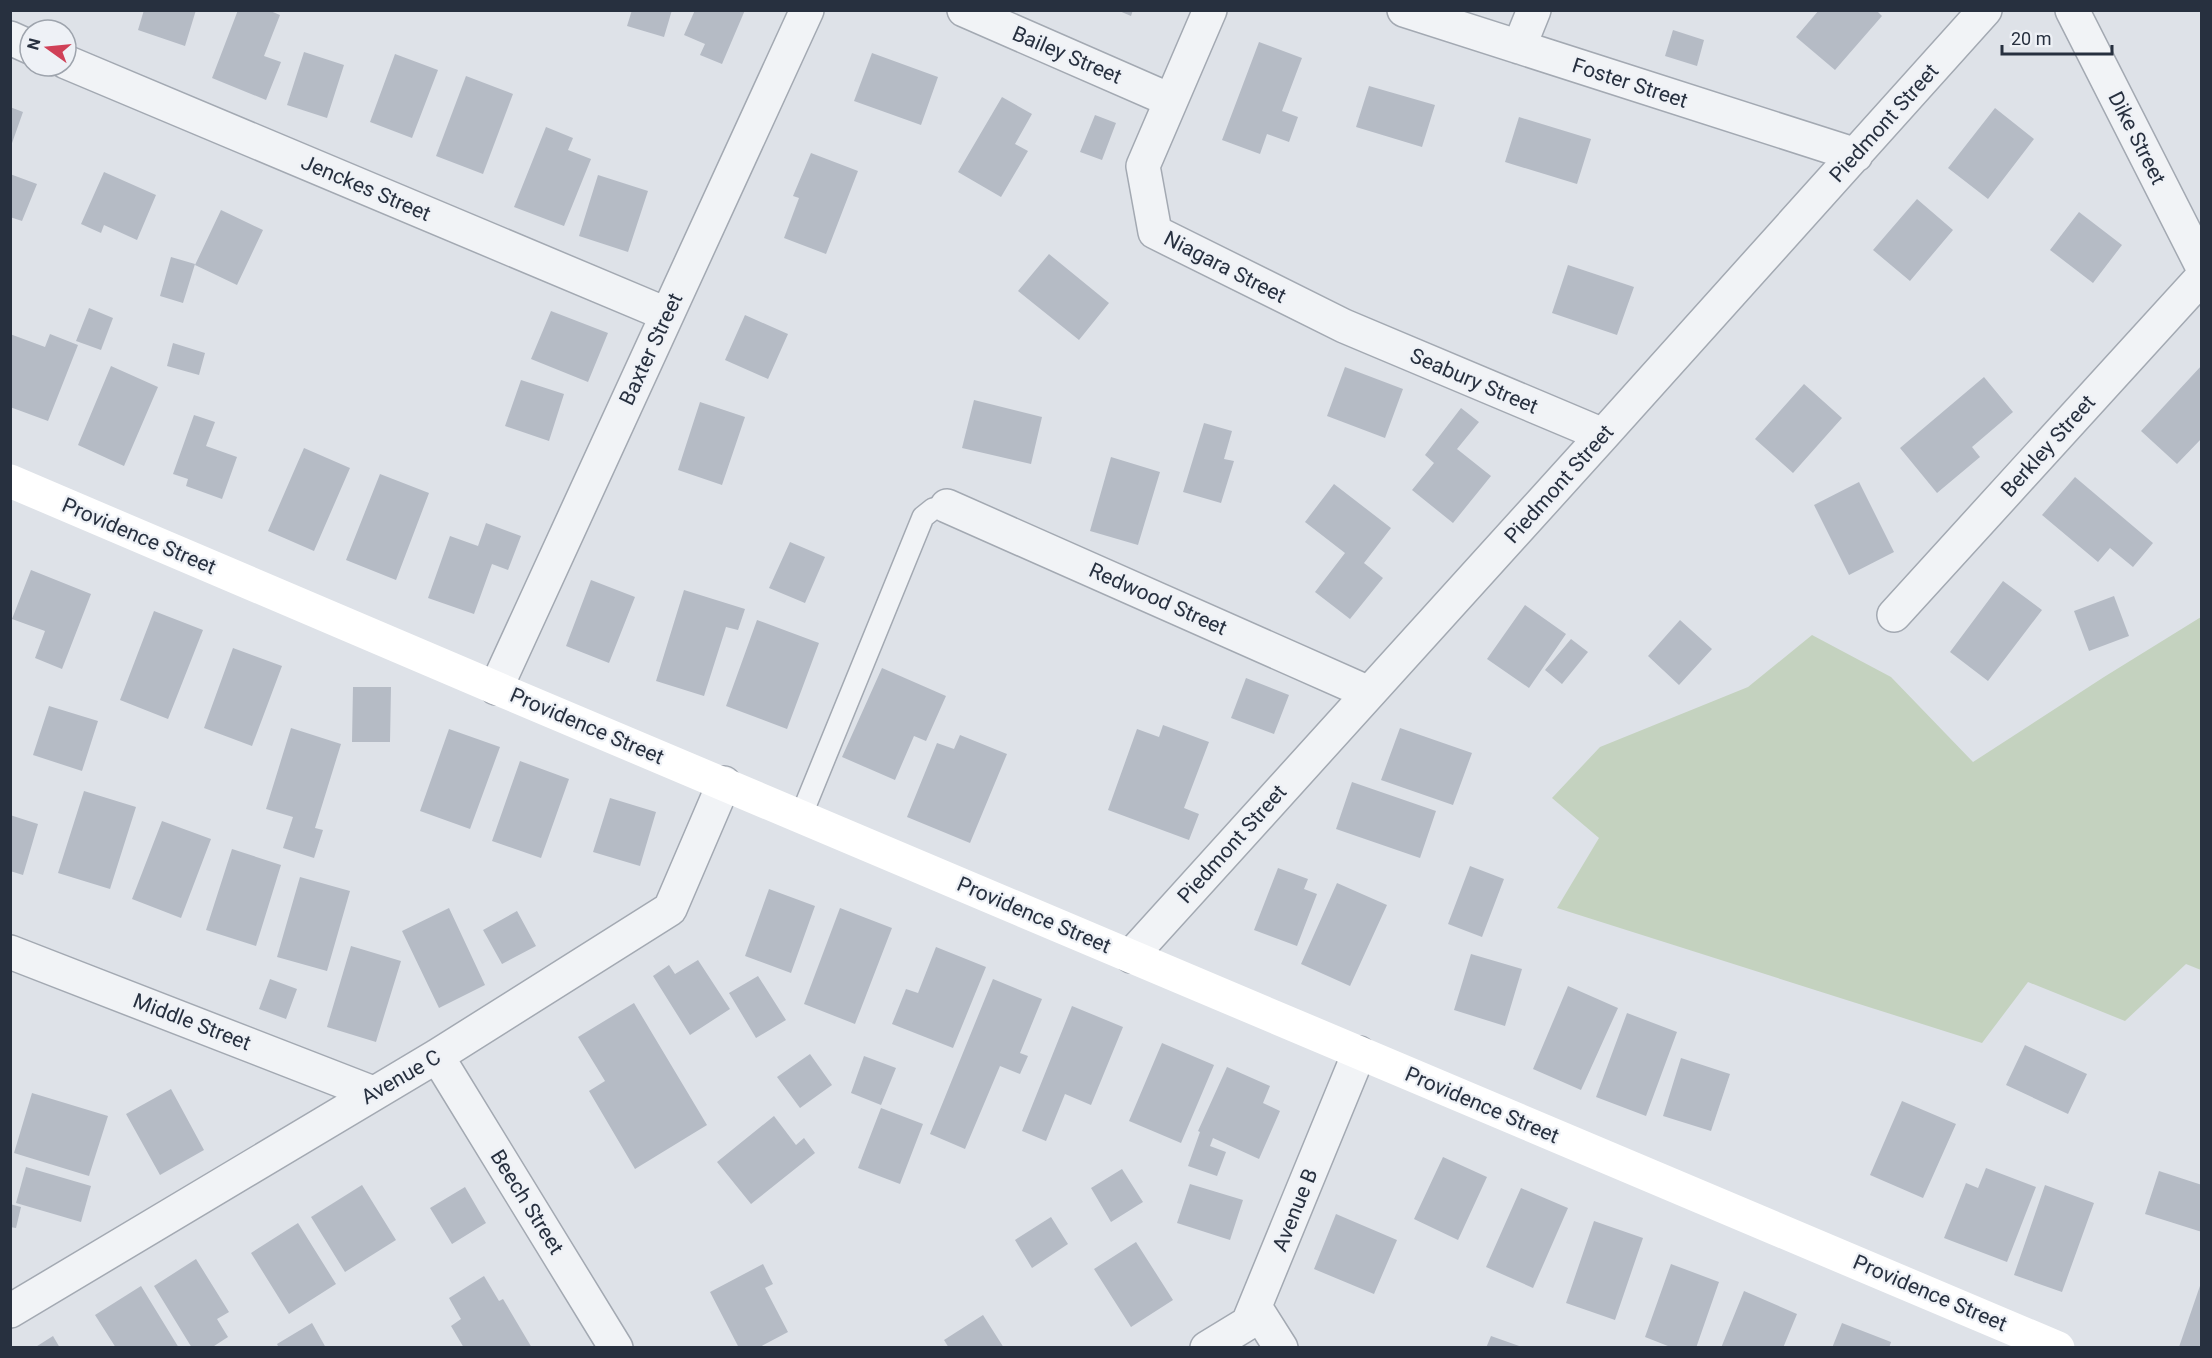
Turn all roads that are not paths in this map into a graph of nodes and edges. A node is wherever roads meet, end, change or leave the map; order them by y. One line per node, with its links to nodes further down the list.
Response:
1 (807, 10): 14 (street, Baxter Street)
2 (964, 10): 10 (street, Bailey Street)
3 (1209, 10): 10 (street, Niagara Street)
4 (1404, 10): 8 (street, Foster Street)
5 (1534, 10): 8 (street)
6 (1985, 10): 11 (street, Piedmont Street)
7 (2072, 10): 12 (street, Dike Street)
8 (1519, 47): 11 (street, Foster Street)
9 (78, 67): 14 (street, Jenckes Street)
10 (1170, 100): 15 (street, Niagara Street)
11 (1856, 155): 16 (street, Piedmont Street)
12 (2202, 266)
13 (2202, 277): 19 (street, Berkley Street)
14 (666, 314): 20 (street, Baxter Street)
15 (1344, 326): 16 (street, Seabury Street)
16 (1603, 435): 21 (street, Piedmont Street)
17 (10, 481): 20 (main road, Providence Street)
18 (947, 506): 21 (street, Redwood Street); 23 (lane)
19 (1894, 615)
20 (496, 688): 22 (main road, Providence Street)
21 (1370, 693): 25 (street, Piedmont Street)
22 (724, 783): 23 (main road, Providence Street); 27 (street, Avenue C)
23 (801, 816): 25 (main road, Providence Street)
24 (10, 952): 28 (street, Middle Street)
25 (1131, 956): 26 (main road, Providence Street)
26 (1359, 1053): 29 (street, Avenue B); 34 (main road, Providence Street)
27 (437, 1056): 28 (street, Avenue C); 31 (street, Beech Street)
28 (373, 1093): 30 (street, Avenue C)
29 (1255, 1307): 32 (street, Avenue B); 33 (street)
30 (10, 1311)
31 (616, 1347)
32 (1208, 1347)
33 (1281, 1347)
34 (2058, 1347)

